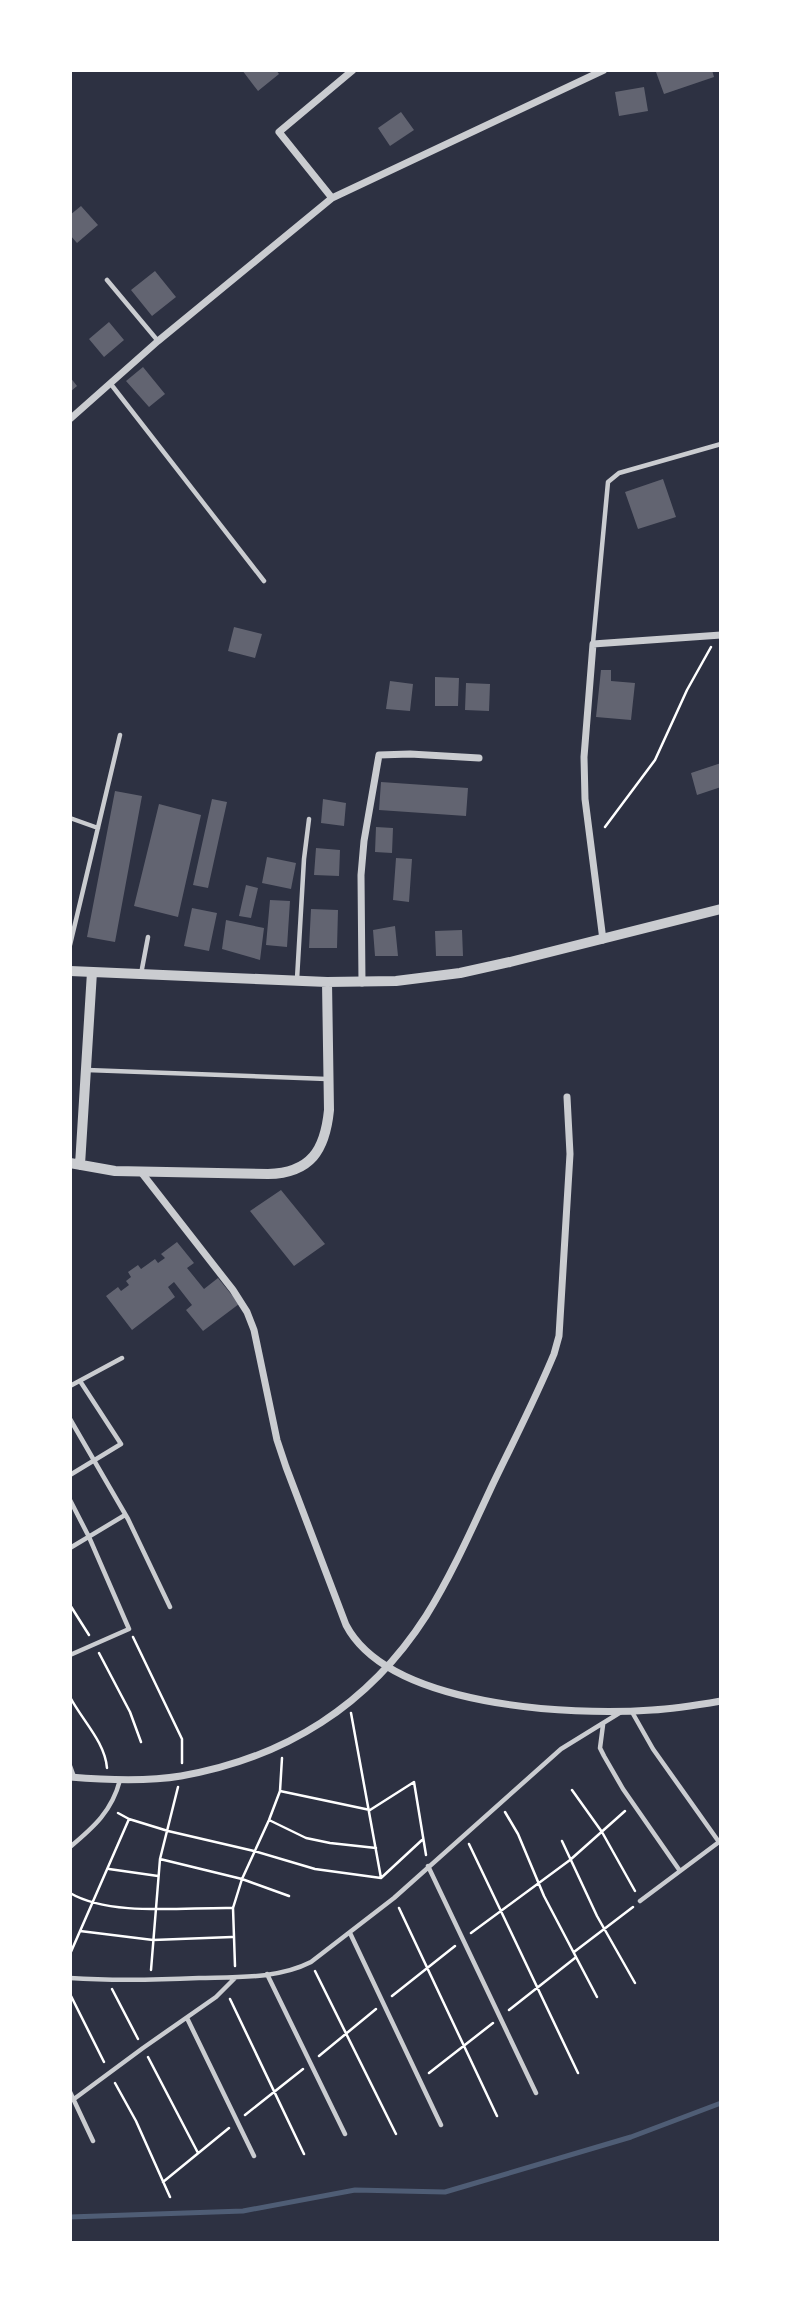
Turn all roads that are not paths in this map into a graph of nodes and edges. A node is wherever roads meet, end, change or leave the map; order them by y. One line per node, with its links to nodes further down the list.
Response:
1 (353, 70): 3 (street)
2 (604, 70): 3 (street)
3 (332, 198): 5 (street)
4 (107, 280): 5 (lane)
5 (158, 341): 6 (street)
6 (110, 383): 7 (street); 9 (lane)
7 (70, 419)
8 (721, 444): 11 (lane)
9 (264, 581)
10 (719, 636): 11 (street)
11 (593, 644): 19 (street)
12 (120, 735): 16 (lane)
13 (479, 758): 26 (street)
14 (70, 818): 16 (lane)
15 (309, 819): 24 (lane)
16 (98, 828): 20 (lane)
17 (721, 909): 19 (street)
18 (148, 937): 23 (lane)
19 (603, 940): 26 (street)
20 (70, 945)
21 (70, 971): 22 (street)
22 (92, 972): 23 (street); 27 (street)
23 (141, 974): 24 (street)
24 (297, 981): 25 (street)
25 (327, 982): 26 (street); 28 (street)
26 (362, 983)
27 (86, 1070): 28 (lane); 30 (street)
28 (329, 1079): 31 (street)
29 (567, 1097): 44 (street)
30 (75, 1164): 31 (street)
31 (141, 1172): 44 (street)
32 (122, 1358): 33 (lane)
33 (80, 1381): 34 (lane); 36 (lane)
34 (70, 1387)
35 (70, 1419): 36 (lane)
36 (93, 1461): 37 (lane); 39 (lane)
37 (70, 1475)
38 (70, 1500): 40 (lane)
39 (125, 1515): 40 (lane); 42 (lane)
40 (89, 1538): 41 (lane); 43 (lane)
41 (70, 1548)
42 (170, 1607)
43 (70, 1655)
44 (388, 1667): 46 (street); 51 (street)
45 (721, 1701): 47 (street)
46 (622, 1711): 47 (street); 48 (lane)
47 (631, 1711): 54 (lane)
48 (603, 1723): 53 (lane); 54 (lane)
49 (70, 1766): 50 (lane)
50 (72, 1777): 51 (street)
51 (120, 1779): 52 (lane)
52 (70, 1847)
53 (428, 1866): 56 (lane); 62 (lane)
54 (680, 1871): 55 (lane)
55 (640, 1901)
56 (349, 1933): 57 (lane); 64 (lane)
57 (267, 1974): 58 (lane); 65 (lane)
58 (236, 1977): 59 (lane); 60 (lane)
59 (70, 1978)
60 (187, 2018): 63 (lane); 67 (lane)
61 (70, 2091): 63 (lane)
62 (536, 2093)
63 (74, 2099): 66 (lane)
64 (441, 2125)
65 (345, 2134)
66 (93, 2141)
67 (254, 2156)

